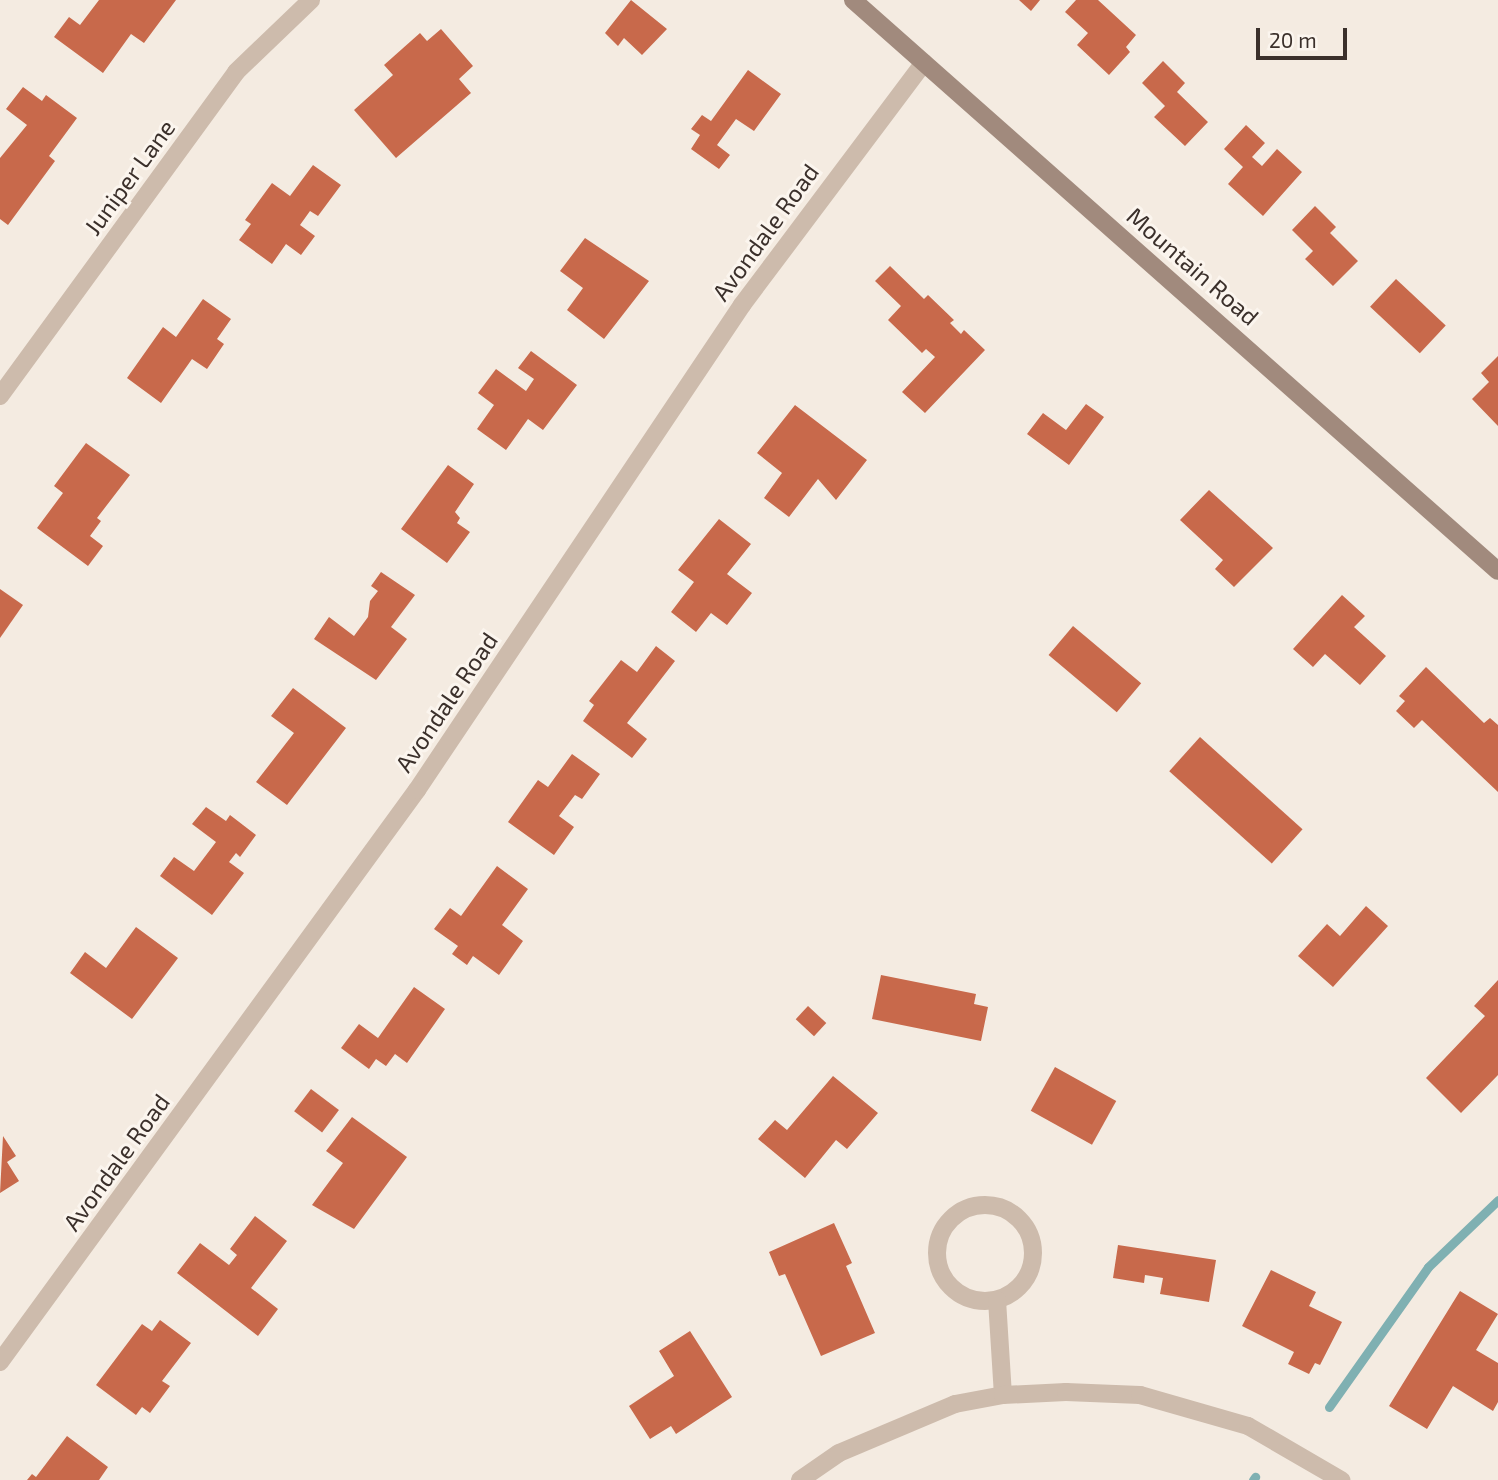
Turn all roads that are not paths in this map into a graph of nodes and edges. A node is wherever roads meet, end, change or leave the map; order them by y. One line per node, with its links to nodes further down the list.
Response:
1 (311, 0): 4 (street, Juniper Lane)
2 (853, 0): 3 (main road, Mountain Road)
3 (924, 63): 5 (main road, Mountain Road); 7 (street, Avondale Road)
4 (0, 396)
5 (1498, 571)
6 (998, 1300): 6 (street); 8 (street)
7 (0, 1362)
8 (1003, 1395): 9 (street); 10 (street)
9 (800, 1480)
10 (1341, 1480)

